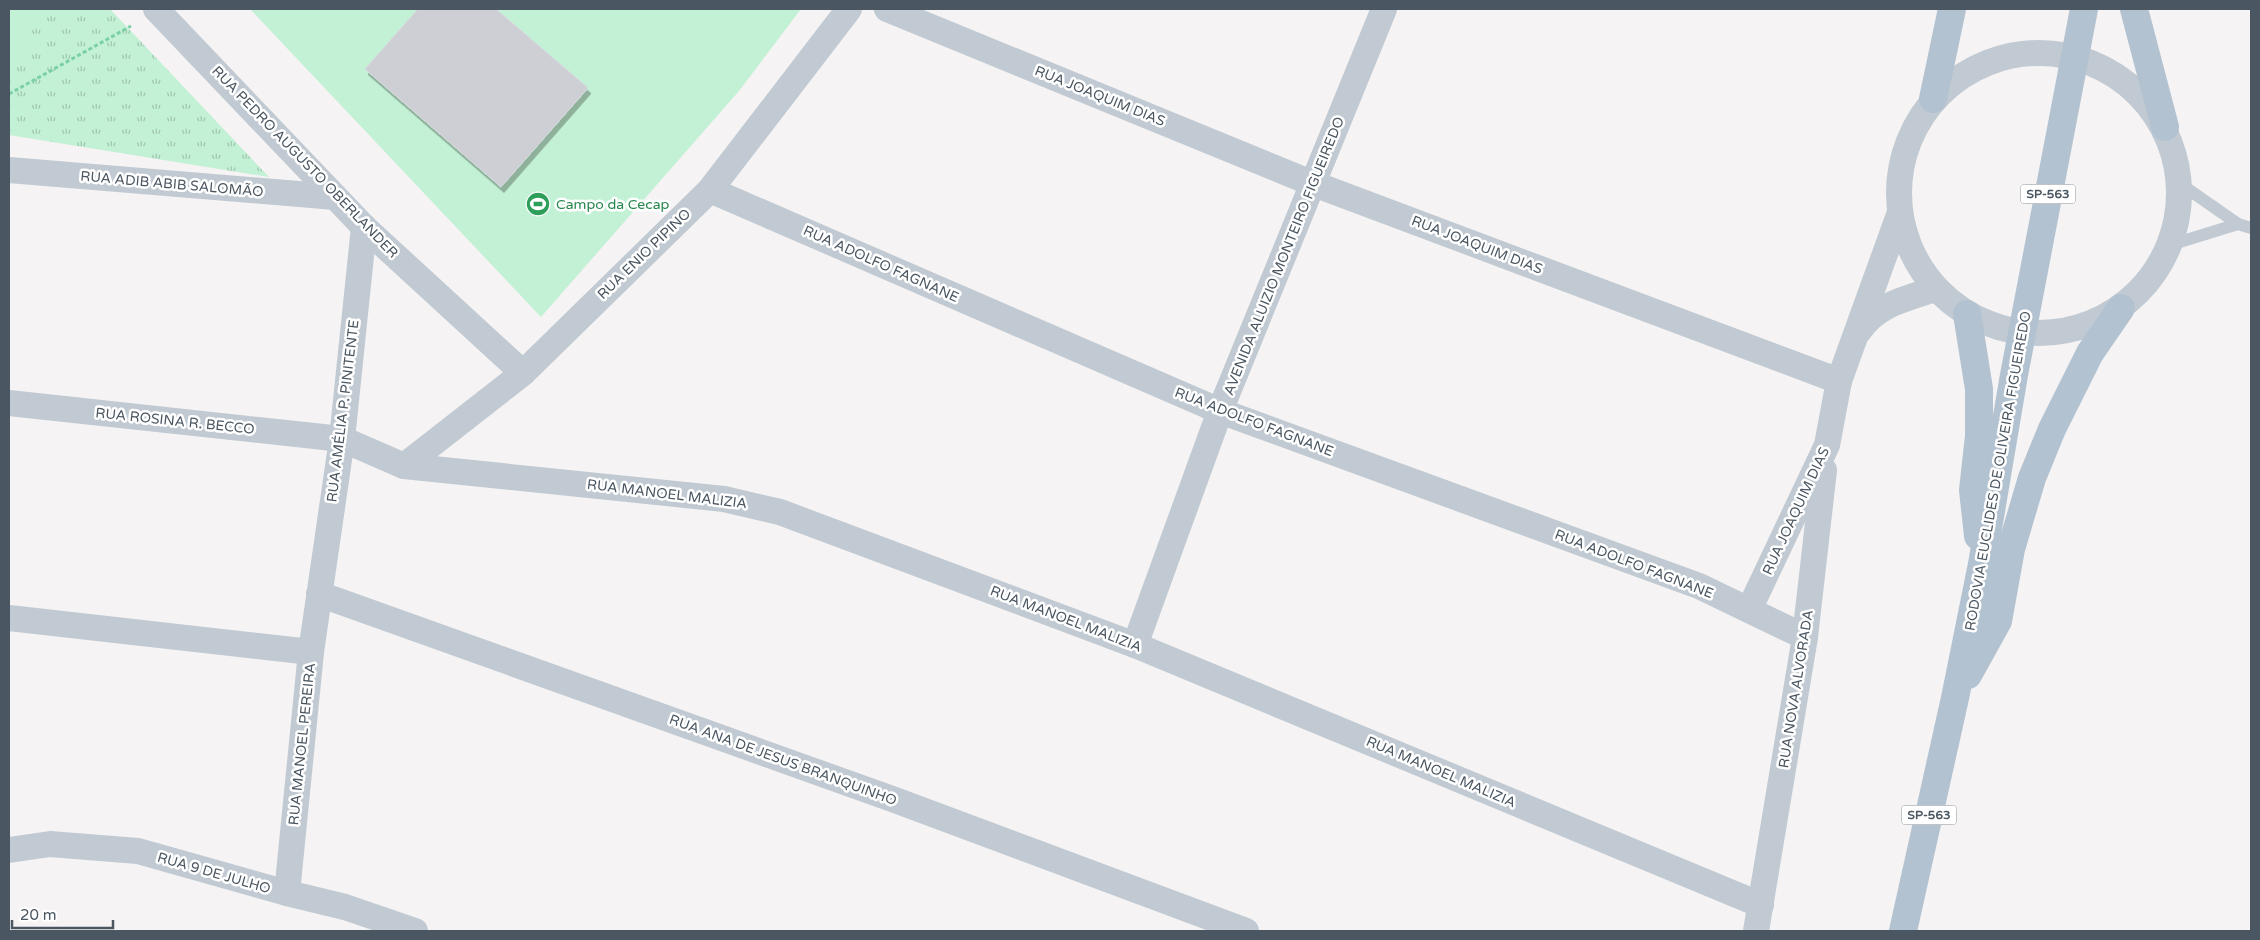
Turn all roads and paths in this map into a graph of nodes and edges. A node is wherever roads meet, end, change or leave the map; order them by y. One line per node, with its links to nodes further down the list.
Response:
1 (849, 9): 15 (street, RUA ENIO PIPINO)
2 (888, 9): 13 (street, RUA JOAQUIM DIAS)
3 (1384, 9): 13 (street, AVENIDA ALUIZIO MONTEIRO FIGUEIREDO)
4 (1952, 9): 10 (main road)
5 (2084, 9): 8 (main road, RODOVIA EUCLIDES DE OLIVEIRA FIGUEIREDO / SP-563)
6 (2134, 9): 11 (main road)
7 (146, 15): 9 (path); 16 (street, RUA PEDRO AUGUSTO OBERLANDER)
8 (2075, 56): 10 (street); 11 (street); 25 (main road, RODOVIA EUCLIDES DE OLIVEIRA FIGUEIREDO / SP-563)
9 (9, 94)
10 (1933, 99): 17 (street)
11 (2165, 128): 14 (street)
12 (9, 170): 16 (street, RUA ADIB ABIB SALOMÃO)
13 (1314, 184): 28 (street, RUA JOAQUIM DIAS); 30 (street, AVENIDA ALUIZIO MONTEIRO FIGUEIREDO)
14 (2182, 185): 18 (lane); 21 (street)
15 (710, 190): 27 (street, RUA ENIO PIPINO); 30 (street, RUA ADOLFO FAGNANE)
16 (335, 197): 19 (street, RUA PEDRO AUGUSTO OBERLANDER)
17 (1899, 215): 22 (street); 26 (street)
18 (2238, 224): 20 (lane); 21 (lane)
19 (364, 227): 27 (street, RUA PEDRO AUGUSTO OBERLANDER); 31 (street, RUA AMÉLIA P. PINITENTE)
20 (2251, 228)
21 (2170, 245): 23 (street)
22 (1935, 289): 24 (street); 26 (street)
23 (2120, 308): 25 (street); 41 (main road)
24 (1967, 314): 25 (street); 34 (main road)
25 (2022, 332): 34 (main road, RODOVIA EUCLIDES DE OLIVEIRA FIGUEIREDO / SP-563)
26 (1853, 340): 28 (street)
27 (524, 373): 33 (street, RUA ENIO PIPINO)
28 (1839, 381): 32 (street, RUA JOAQUIM DIAS)
29 (9, 403): 31 (street, RUA ROSINA R. BECCO)
30 (1220, 411): 36 (street, RUA ADOLFO FAGNANE); 39 (street, AVENIDA ALUIZIO MONTEIRO FIGUEIREDO)
31 (342, 440): 33 (street, RUA MANOEL MALIZIA); 35 (street, RUA AMÉLIA P. PINITENTE)
32 (1827, 445): 36 (street, RUA JOAQUIM DIAS); 38 (street, RUA NOVA ALVORADA)
33 (404, 466): 39 (street, RUA MANOEL MALIZIA)
34 (1982, 564): 41 (main road, RODOVIA EUCLIDES DE OLIVEIRA FIGUEIREDO / SP-563)
35 (319, 594): 40 (street, RUA MANOEL PEREIRA); 46 (street, RUA ANA DE JESUS BRANQUINHO)
36 (1749, 610): 38 (street, RUA ADOLFO FAGNANE)
37 (9, 618): 40 (street)
38 (1805, 637): 44 (street, RUA NOVA ALVORADA)
39 (1136, 645): 44 (street, RUA MANOEL MALIZIA)
40 (311, 652): 43 (street, RUA MANOEL PEREIRA)
41 (1955, 698): 48 (main road, RODOVIA EUCLIDES DE OLIVEIRA FIGUEIREDO / SP-563)
42 (9, 850): 43 (street, RUA 9 DE JULHO)
43 (287, 894): 45 (street, RUA 9 DE JULHO)
44 (1761, 905): 47 (street, RUA NOVA ALVORADA)
45 (415, 931)
46 (1246, 931)
47 (1756, 931)
48 (1903, 931)

